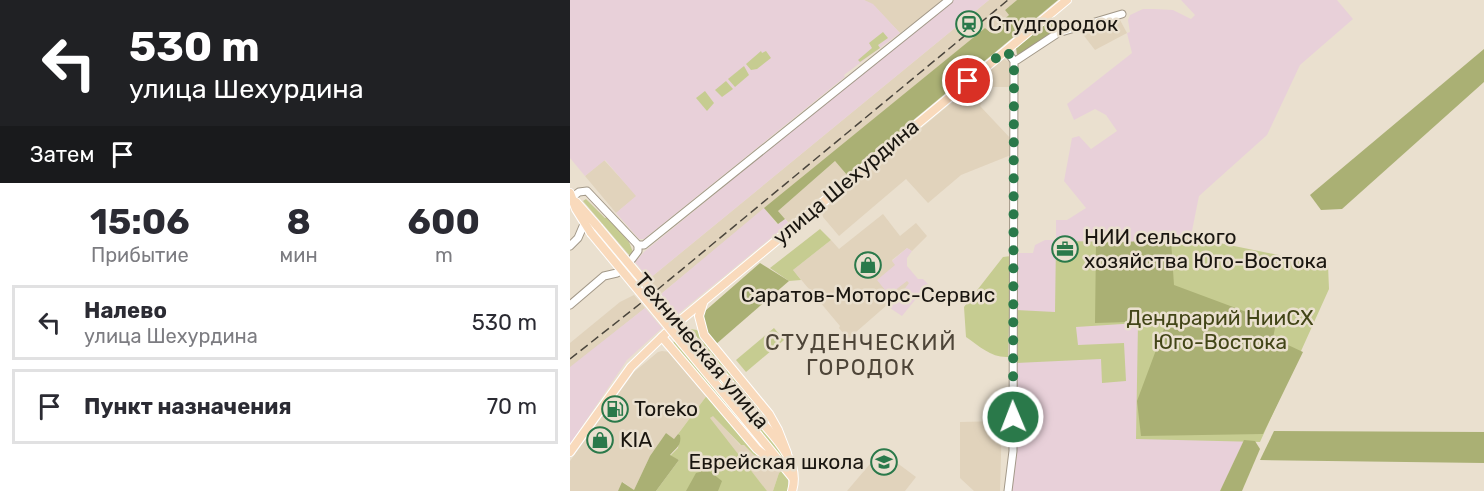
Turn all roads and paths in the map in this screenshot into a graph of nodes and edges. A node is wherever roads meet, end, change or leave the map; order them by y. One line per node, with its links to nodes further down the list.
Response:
1 (949, 0): 9 (street)
2 (1066, 0): 4 (main road, улица Шехурдина)
3 (1122, 14): 5 (street)
4 (1006, 50): 5 (street); 13 (main road, улица Шехурдина)
5 (1014, 61): 20 (street)
6 (571, 196): 7 (main road, Техническая улица); 8 (main road, Техническая улица); 9 (street)
7 (584, 224): 8 (main road, Техническая улица); 10 (street)
8 (594, 230): 17 (main road, Техническая улица, bridge); 18 (main road, Техническая улица, bridge)
9 (638, 245): 11 (street)
10 (570, 246)
11 (632, 259)
12 (617, 273): 14 (street)
13 (704, 301): 15 (main road, улица Шехурдина); 17 (main road)
14 (570, 305)
15 (682, 319)
16 (570, 452): 18 (main road)
17 (788, 454): 18 (street); 19 (main road, Техническая улица)
18 (777, 459): 19 (main road, Техническая улица)
19 (793, 486)
20 (1008, 491)

